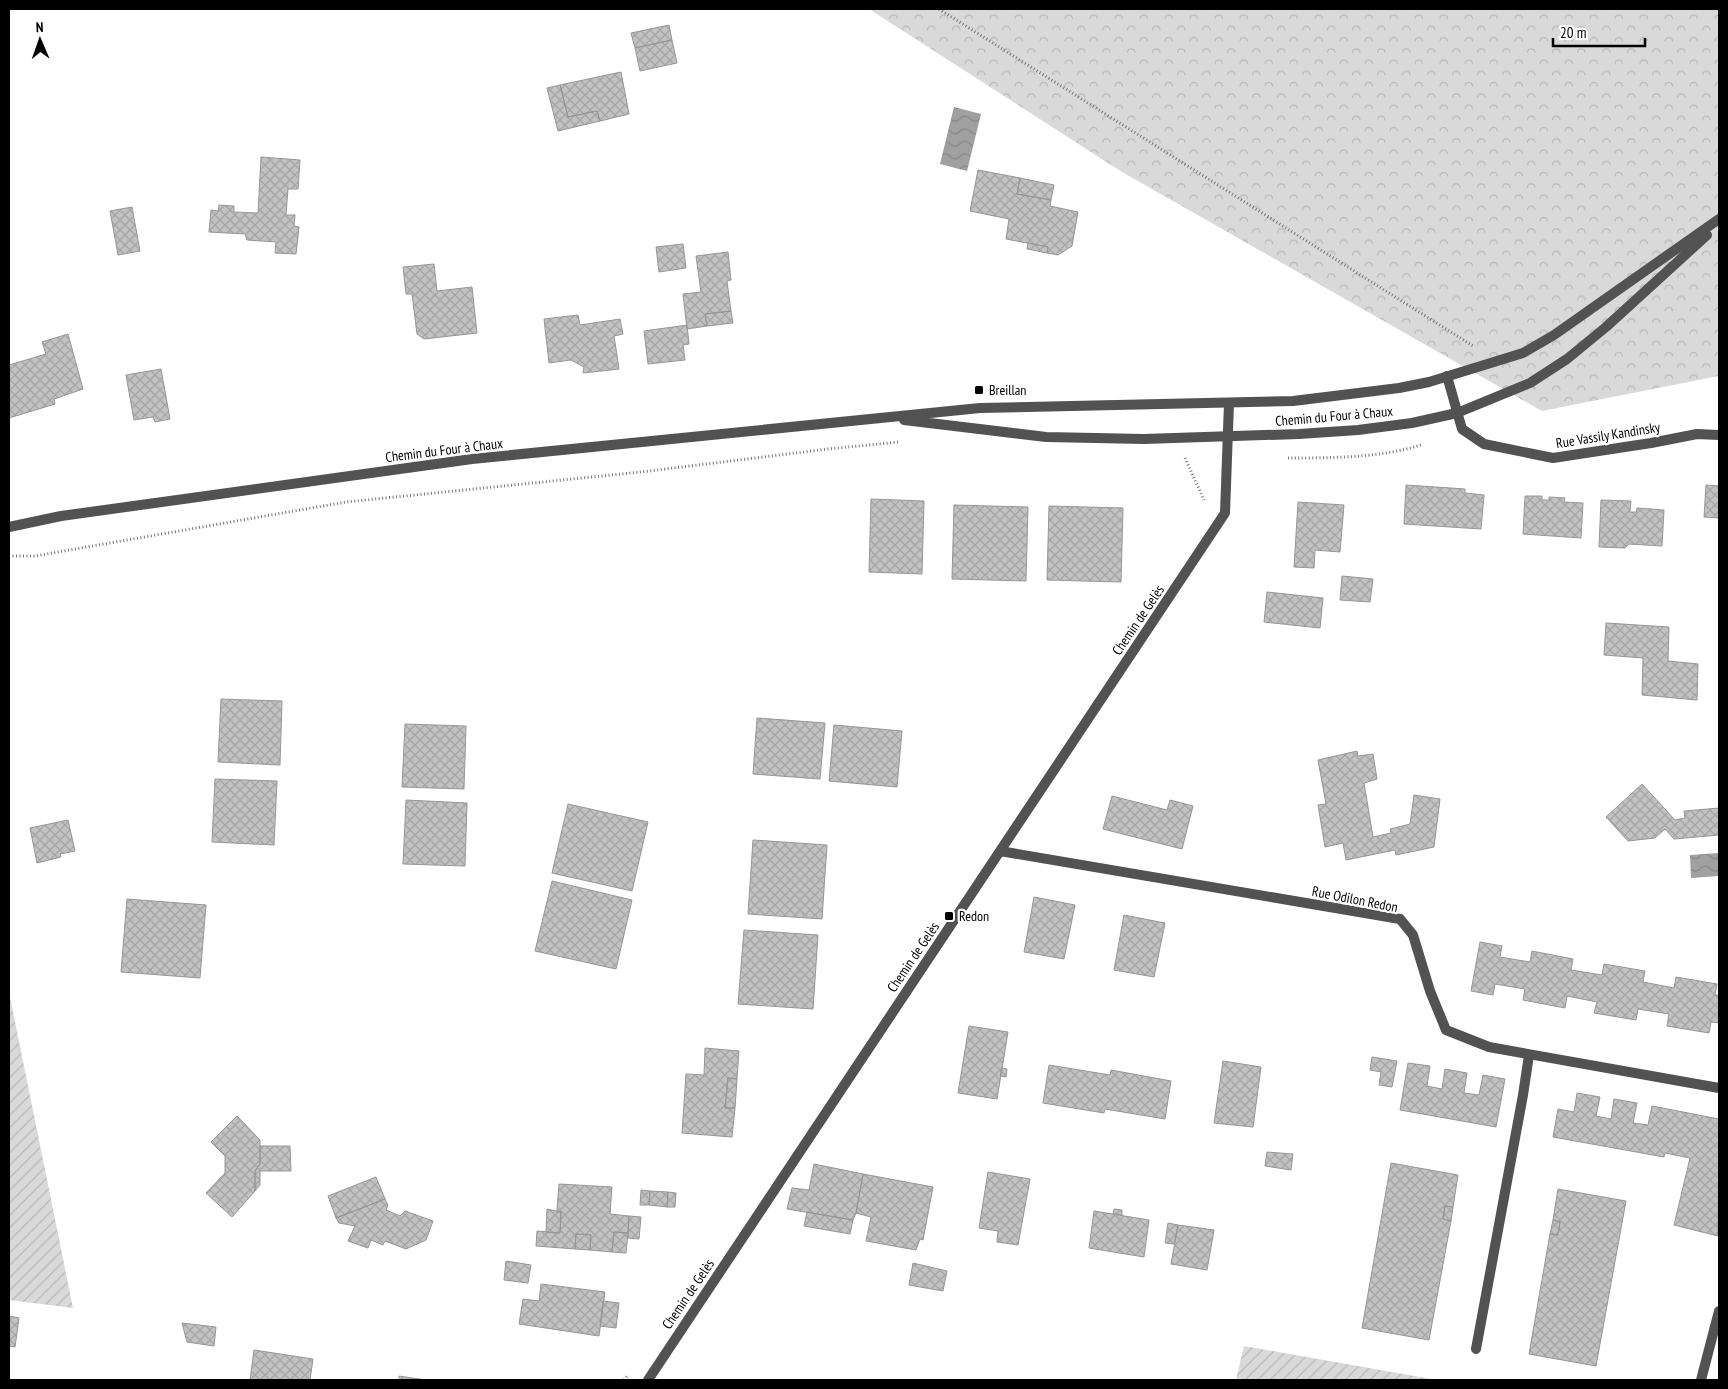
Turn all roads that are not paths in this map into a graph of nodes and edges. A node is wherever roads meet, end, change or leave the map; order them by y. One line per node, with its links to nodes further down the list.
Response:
1 (1719, 221): 2 (street, Chemin du Four à Chaux); 4 (street, Chemin du Four à Chaux)
2 (1448, 376): 3 (street, Chemin du Four à Chaux); 4 (street, Rue Vassily Kandinsky)
3 (1229, 402): 5 (street, Chemin du Four à Chaux); 7 (street, Chemin de Gelès)
4 (1457, 413): 6 (street, Rue Vassily Kandinsky); 7 (street, Chemin du Four à Chaux)
5 (886, 418): 7 (street, Chemin du Four à Chaux); 8 (street, Chemin du Four à Chaux)
6 (1719, 435)
7 (1228, 437): 9 (street, Chemin de Gelès)
8 (9, 528)
9 (1000, 851): 10 (street, Rue Odilon Redon); 14 (street, Chemin de Gelès)
10 (1529, 1055): 11 (street, Rue Odilon Redon); 13 (street)
11 (1719, 1088)
12 (1719, 1311): 15 (street)
13 (1476, 1349)
14 (648, 1380)
15 (1702, 1380)

